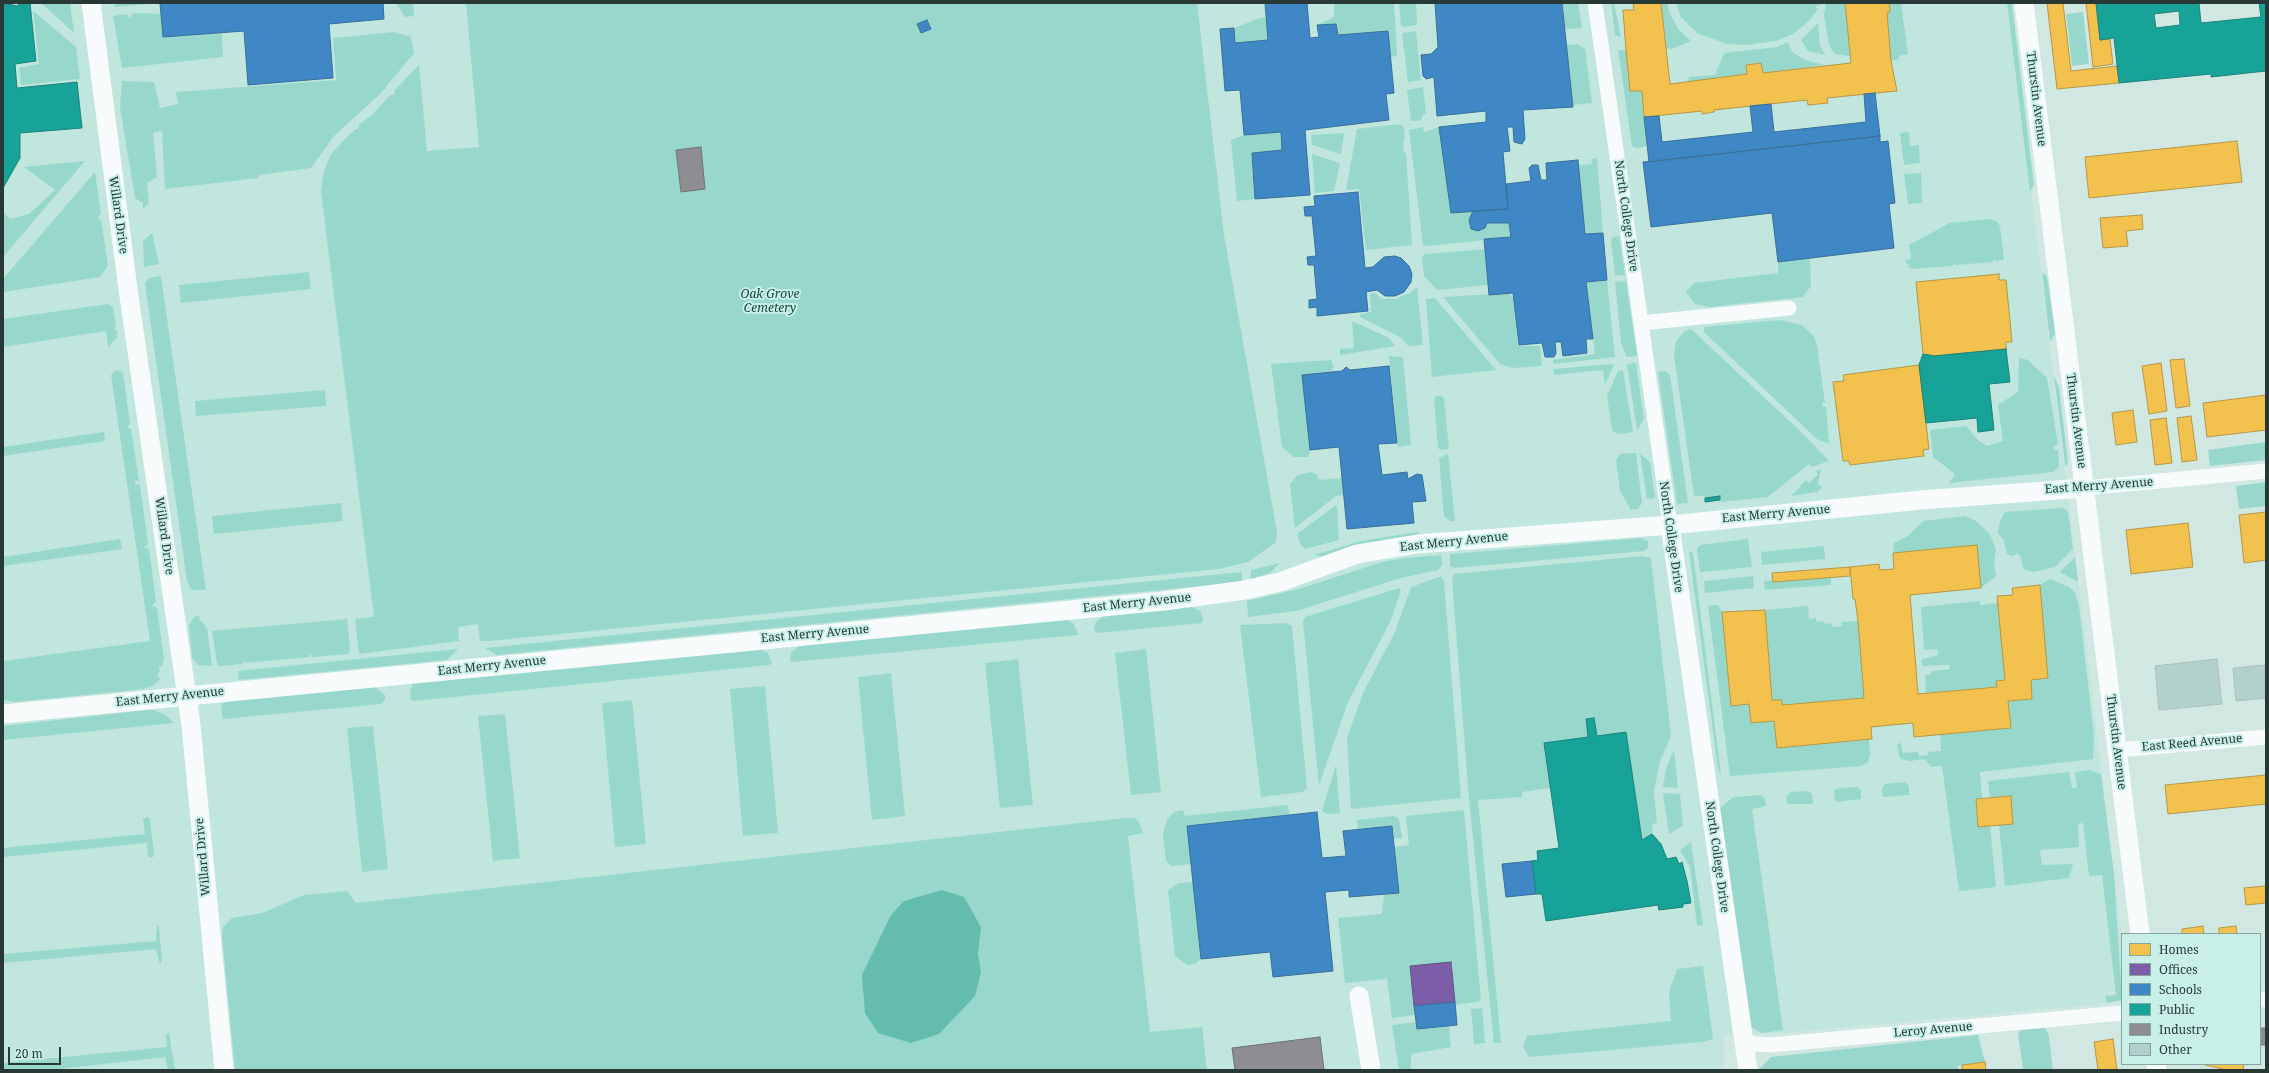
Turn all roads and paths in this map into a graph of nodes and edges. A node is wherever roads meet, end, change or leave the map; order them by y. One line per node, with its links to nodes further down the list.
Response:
1 (92, 3): 9 (street, Willard Drive)
2 (1595, 3): 5 (street, North College Drive)
3 (2024, 3): 7 (street, Thurstin Avenue)
4 (1789, 308): 5 (street)
5 (1641, 323): 8 (street, North College Drive)
6 (2266, 471): 7 (street, East Merry Avenue)
7 (2085, 488): 8 (street, East Merry Avenue); 12 (street, Thurstin Avenue)
8 (1670, 524): 9 (street, East Merry Avenue); 16 (street, North College Drive)
9 (187, 696): 10 (street, East Merry Avenue); 17 (street, Willard Drive)
10 (3, 714)
11 (2266, 737): 12 (street, East Reed Avenue)
12 (2118, 750): 13 (street, Thurstin Avenue)
13 (2140, 933)
14 (1359, 996): 18 (street)
15 (2121, 1013): 16 (street, Leroy Avenue)
16 (1744, 1043): 19 (street, North College Drive)
17 (224, 1070)
18 (1371, 1070)
19 (1748, 1070)

